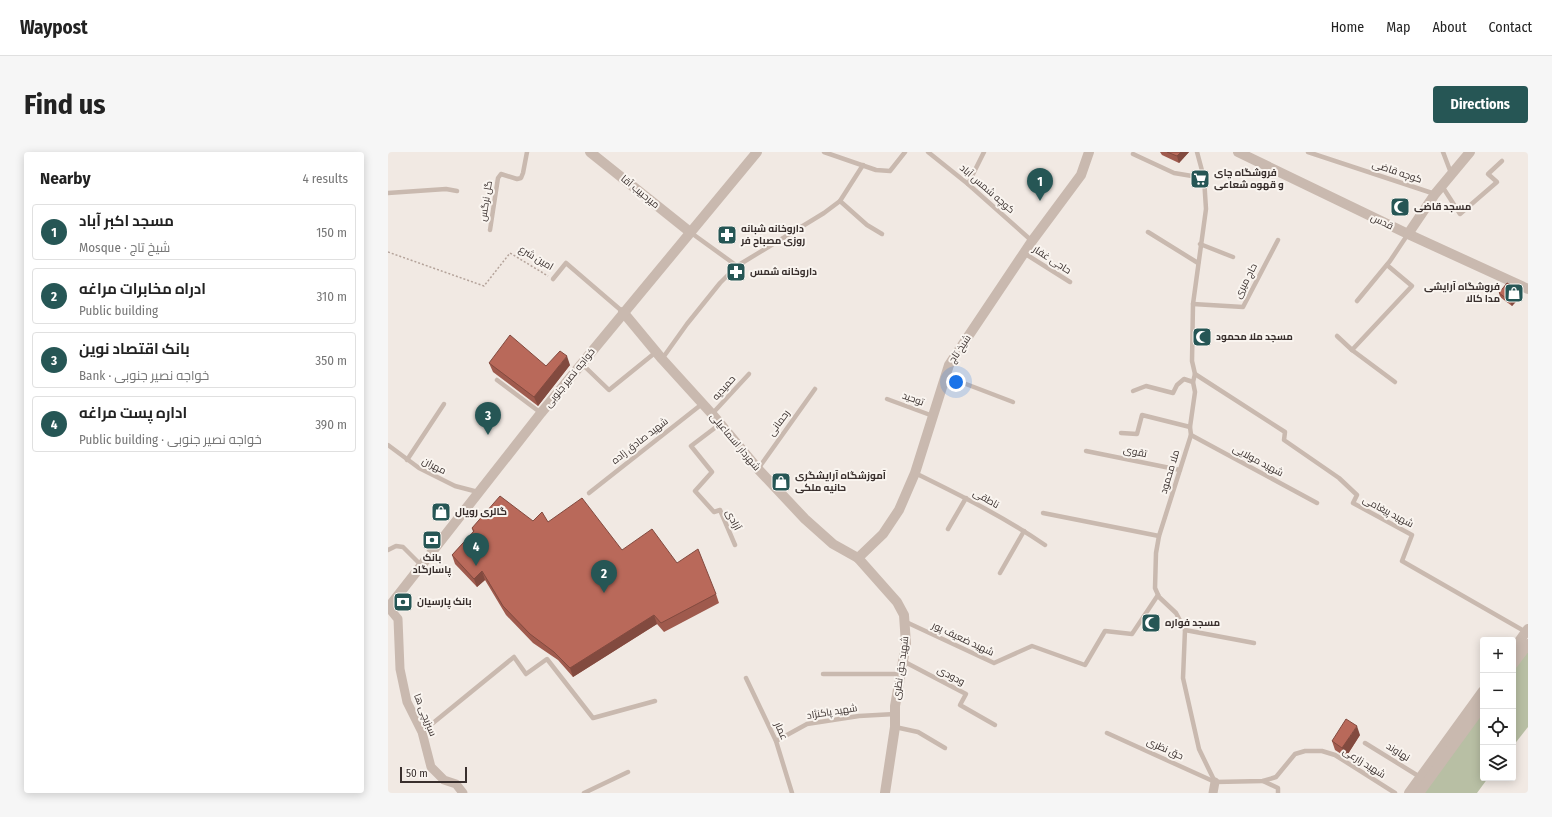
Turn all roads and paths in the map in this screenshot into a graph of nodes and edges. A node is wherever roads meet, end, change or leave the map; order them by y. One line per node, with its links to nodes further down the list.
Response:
1 (527, 152): 25 (lane, گل نرگس)
2 (590, 152): 26 (street, میرحبیب آقا)
3 (757, 152): 26 (street, خواجه نصیر جنوبی)
4 (824, 152): 16 (lane)
5 (905, 152): 16 (lane)
6 (928, 152): 19 (lane, کوچه شمس آباد)
7 (984, 152): 19 (lane)
8 (1089, 152): 31 (street, شیخ تاج)
9 (1197, 152): 18 (lane)
10 (1238, 152): 29 (street, قدس)
11 (1308, 152): 23 (lane, کوچه قاضی)
12 (1442, 152): 17 (lane)
13 (1470, 152): 17 (street)
14 (1133, 154): 18 (lane)
15 (1502, 161): 20 (lane)
16 (864, 165): 24 (lane)
17 (1451, 174): 20 (street)
18 (1204, 178): 32 (lane)
19 (968, 184): 31 (lane, کوچه شمس آباد)
20 (1442, 186): 23 (street)
21 (457, 191): 22 (lane)
22 (388, 193)
23 (1435, 194): 29 (street)
24 (840, 201): 28 (lane); 38 (lane)
25 (490, 230)
26 (690, 232): 38 (lane); 44 (street, خواجه نصیر جنوبی)
27 (1148, 232): 36 (lane)
28 (882, 234)
29 (1408, 234): 37 (lane); 41 (street, قدس)
30 (1278, 240): 43 (lane, حاج میری)
31 (1032, 241): 34 (street, شیخ تاج)
32 (1200, 244): 35 (lane); 36 (lane)
33 (388, 252): 39 (path, امین شرع)
34 (1024, 253): 40 (lane, حاجی غفار); 51 (street, شیخ تاج)
35 (1233, 258)
36 (1198, 263): 43 (lane)
37 (1387, 264): 42 (lane); 46 (lane)
38 (737, 266): 47 (lane)
39 (553, 279): 44 (lane, امین شرع)
40 (1070, 282)
41 (1528, 288)
42 (1357, 301)
43 (1193, 304): 50 (lane)
44 (624, 312): 47 (street, شهردار اسماعیلی); 48 (street, خواجه نصیر جنوبی)
45 (1337, 336): 46 (lane)
46 (1352, 350): 54 (lane)
47 (659, 356): 48 (lane); 60 (street, شهردار اسماعیلی)
48 (582, 364): 61 (street, خواجه نصیر جنوبی)
49 (749, 374): 62 (lane, حمیدیه)
50 (1195, 374): 53 (lane); 92 (lane, شهید پیغامی)
51 (945, 376): 58 (lane); 63 (street, شیخ تاج)
52 (497, 380): 61 (lane)
53 (1193, 382): 56 (lane); 65 (lane)
54 (1395, 382)
55 (815, 388): 71 (lane, رحمانی)
56 (1133, 391)
57 (887, 399): 63 (lane, توحید)
58 (1013, 402)
59 (444, 404): 70 (lane)
60 (702, 404): 62 (street, شهردار اسماعیلی); 75 (lane, شهید صادق زاده)
61 (541, 413): 74 (street, خواجه نصیر جنوبی)
62 (712, 414): 64 (street, شهردار اسماعیلی)
63 (933, 416): 73 (street, شیخ تاج)
64 (720, 424): 71 (street, شهردار اسماعیلی); 82 (lane, آزادی)
65 (1190, 427): 66 (lane); 67 (lane)
66 (1121, 433)
67 (1192, 435): 72 (lane, ملا محمود); 77 (lane, شهید مولایی)
68 (388, 445): 70 (lane, مهران)
69 (1086, 451): 72 (lane, تقوی)
70 (407, 460): 74 (lane, مهران)
71 (758, 469): 85 (street, شهردار اسماعیلی)
72 (1180, 470): 81 (lane, ملا محمود)
73 (915, 473): 76 (lane, ناطقی); 85 (street, شیخ تاج)
74 (478, 492): 86 (street, خواجه نصیر جنوبی)
75 (589, 492)
76 (966, 498): 79 (lane); 80 (lane, ناطقی)
77 (1317, 503)
78 (1043, 513): 81 (lane)
79 (948, 529)
80 (1024, 531): 83 (lane, ناطقی); 87 (lane)
81 (1158, 536): 88 (lane, ملا محمود)
82 (735, 545)
83 (1045, 545)
84 (388, 550): 86 (lane)
85 (858, 558): 90 (street, شهید حق نظری)
86 (422, 566): 89 (street, خواجه نصیر جنوبی)
87 (1000, 573)
88 (1158, 595): 90 (lane, شهید ضعیف پور); 91 (lane)
89 (388, 607): 107 (street, سبزیچی ها)
90 (906, 622): 97 (street, شهید حق نظری)
91 (1185, 630): 93 (lane); 115 (lane)
92 (1527, 631): 95 (street)
93 (1254, 643)
94 (1528, 644): 96 (street)
95 (1516, 646)
96 (1516, 660)
97 (903, 661): 99 (street, شهید حق نظری); 105 (lane, ودودی)
98 (823, 674): 99 (lane)
99 (901, 674): 104 (street, شهید حق نظری)
100 (746, 678): 109 (lane, عمار)
101 (1480, 695): 113 (street)
102 (655, 701): 107 (lane)
103 (1480, 709): 124 (street)
104 (894, 714): 106 (street, شهید حق نظری); 109 (lane, شهید پاکنژاد)
105 (995, 725)
106 (895, 727): 111 (lane); 119 (street, شهید حق نظری)
107 (422, 732): 116 (street, سبزیچی ها)
108 (1107, 734): 115 (lane, حق نظری)
109 (776, 741): 118 (lane, عمار)
110 (1365, 742): 113 (lane, نهاوند)
111 (945, 748)
112 (628, 772): 117 (lane)
113 (1420, 777): 123 (street)
114 (1263, 781): 115 (lane, شهید زارعی); 121 (lane); 122 (lane, شهید زارعی)
115 (1215, 782): 120 (street)
116 (463, 793)
117 (584, 793)
118 (792, 793)
119 (885, 793)
120 (1213, 793)
121 (1278, 793)
122 (1395, 793)
123 (1408, 793)
124 (1419, 793)

